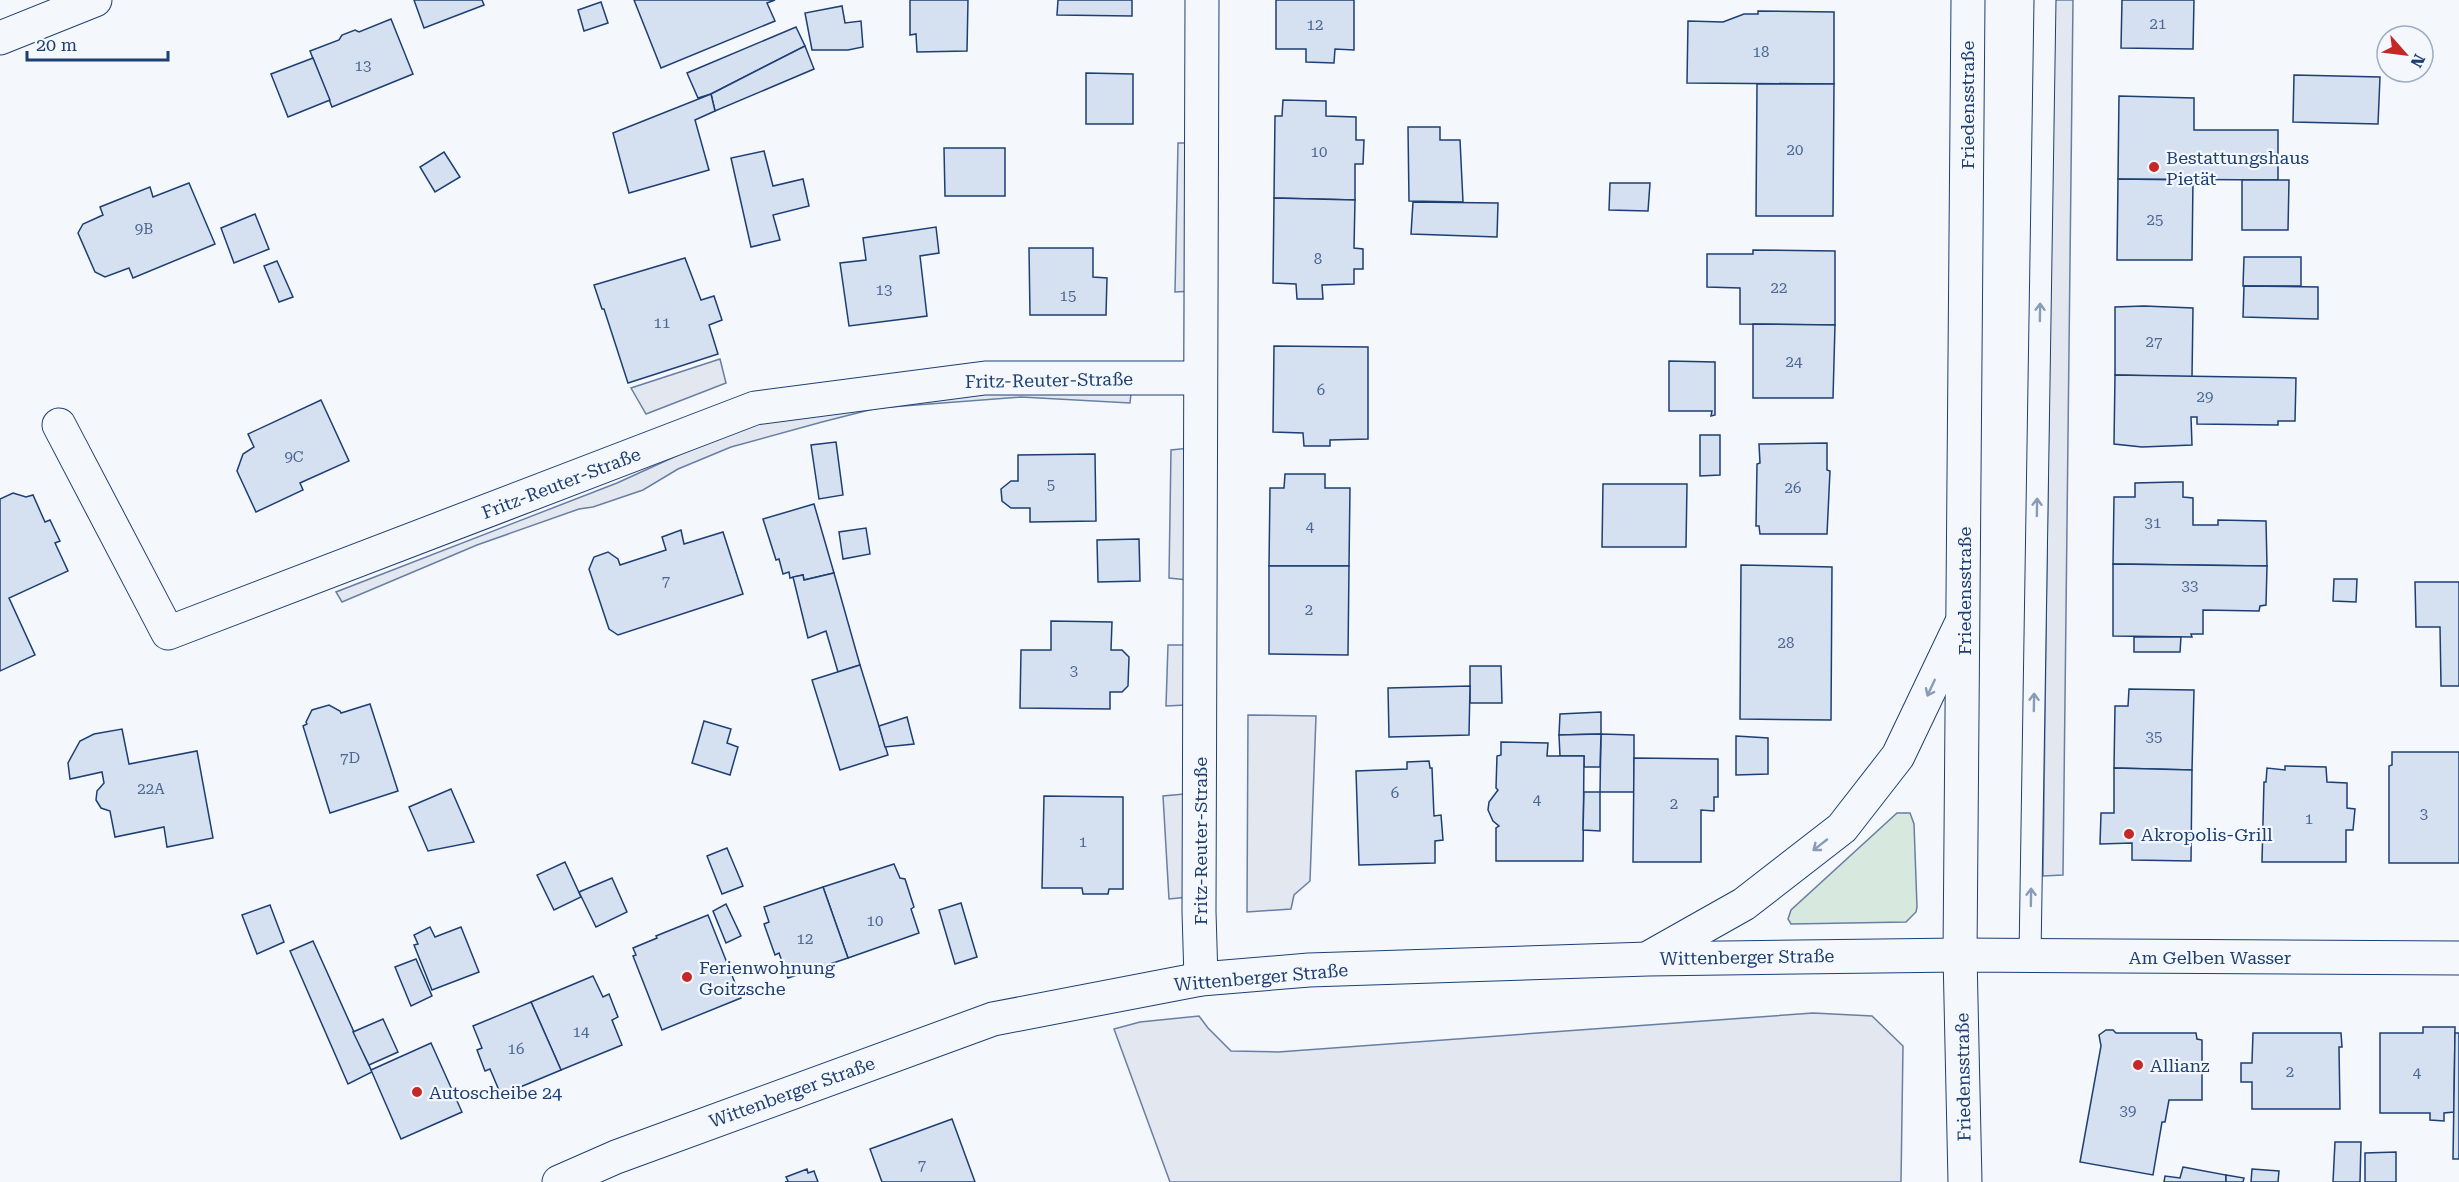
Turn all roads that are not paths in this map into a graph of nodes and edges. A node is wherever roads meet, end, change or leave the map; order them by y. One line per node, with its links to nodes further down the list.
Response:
1 (95, 0): 5 (street)
2 (1202, 0): 6 (street, Fritz-Reuter-Straße)
3 (1968, 0): 8 (street, Friedensstraße)
4 (2045, 0): 10 (lane, one-way to 4)
5 (0, 38)
6 (1200, 378): 7 (street, Fritz-Reuter-Straße); 13 (street, Fritz-Reuter-Straße)
7 (58, 425)
8 (1965, 616): 9 (street, Friedensstraße); 11 (street, one-way to 11)
9 (1960, 955): 10 (street, Am Gelben Wasser); 11 (street, Wittenberger Straße); 15 (street, Friedensstraße)
10 (2030, 956): 12 (street, Am Gelben Wasser)
11 (1648, 958): 13 (street, Wittenberger Straße)
12 (2459, 958)
13 (1201, 979): 14 (street, Wittenberger Straße)
14 (559, 1182)
15 (1965, 1182)

